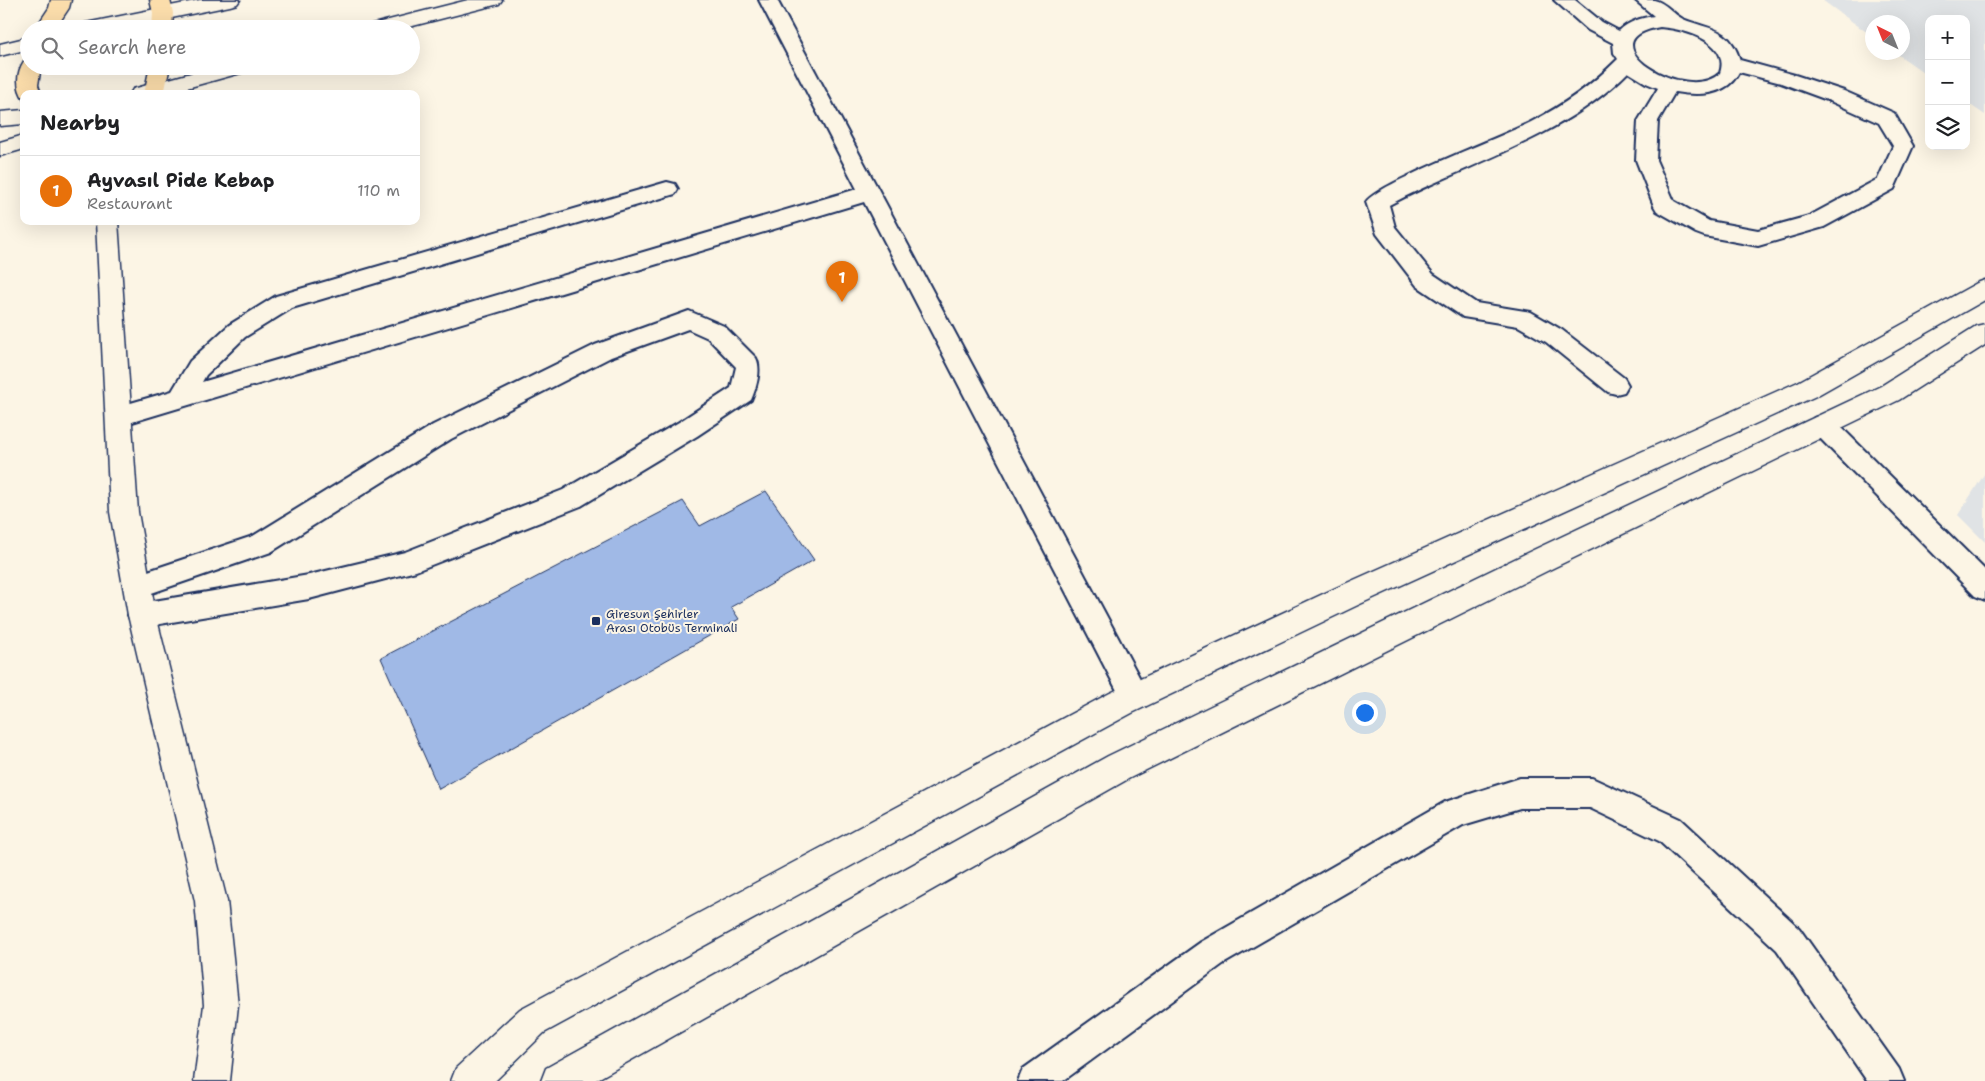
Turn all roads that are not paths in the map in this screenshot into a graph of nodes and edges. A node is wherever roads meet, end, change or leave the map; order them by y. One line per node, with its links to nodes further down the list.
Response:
1 (61, 0): 8 (highway)
2 (230, 0): 7 (street)
3 (492, 0): 10 (street)
4 (768, 0): 28 (lane)
5 (1563, 0): 14 (lane)
6 (1644, 0): 11 (lane)
7 (162, 14): 9 (street)
8 (51, 20)
9 (132, 20)
10 (412, 20)
11 (1675, 22): 14 (lane); 15 (lane)
12 (20, 45): 13 (street)
13 (0, 50)
14 (1624, 50): 19 (lane); 32 (lane)
15 (1732, 64): 19 (lane); 19 (lane)
16 (30, 75): 20 (highway)
17 (157, 75): 21 (highway)
18 (211, 75): 22 (street)
19 (1668, 85)
20 (29, 90)
21 (152, 90)
22 (161, 90)
23 (20, 118): 24 (street)
24 (0, 120)
25 (20, 143): 26 (street)
26 (0, 149)
27 (667, 189): 33 (lane)
28 (870, 193): 33 (lane); 39 (lane)
29 (107, 225): 34 (street)
30 (1985, 289): 39 (street)
31 (1985, 333): 35 (street)
32 (1616, 385)
33 (180, 398): 34 (lane)
34 (118, 416): 36 (street)
35 (1823, 425): 37 (lane); 42 (street)
36 (136, 586): 38 (street); 38 (lane)
37 (1985, 588)
38 (142, 615): 40 (street)
39 (1135, 696): 41 (street)
40 (212, 1081)
41 (469, 1081)
42 (558, 1081)
43 (1035, 1081): 44 (lane)
44 (1888, 1081)

